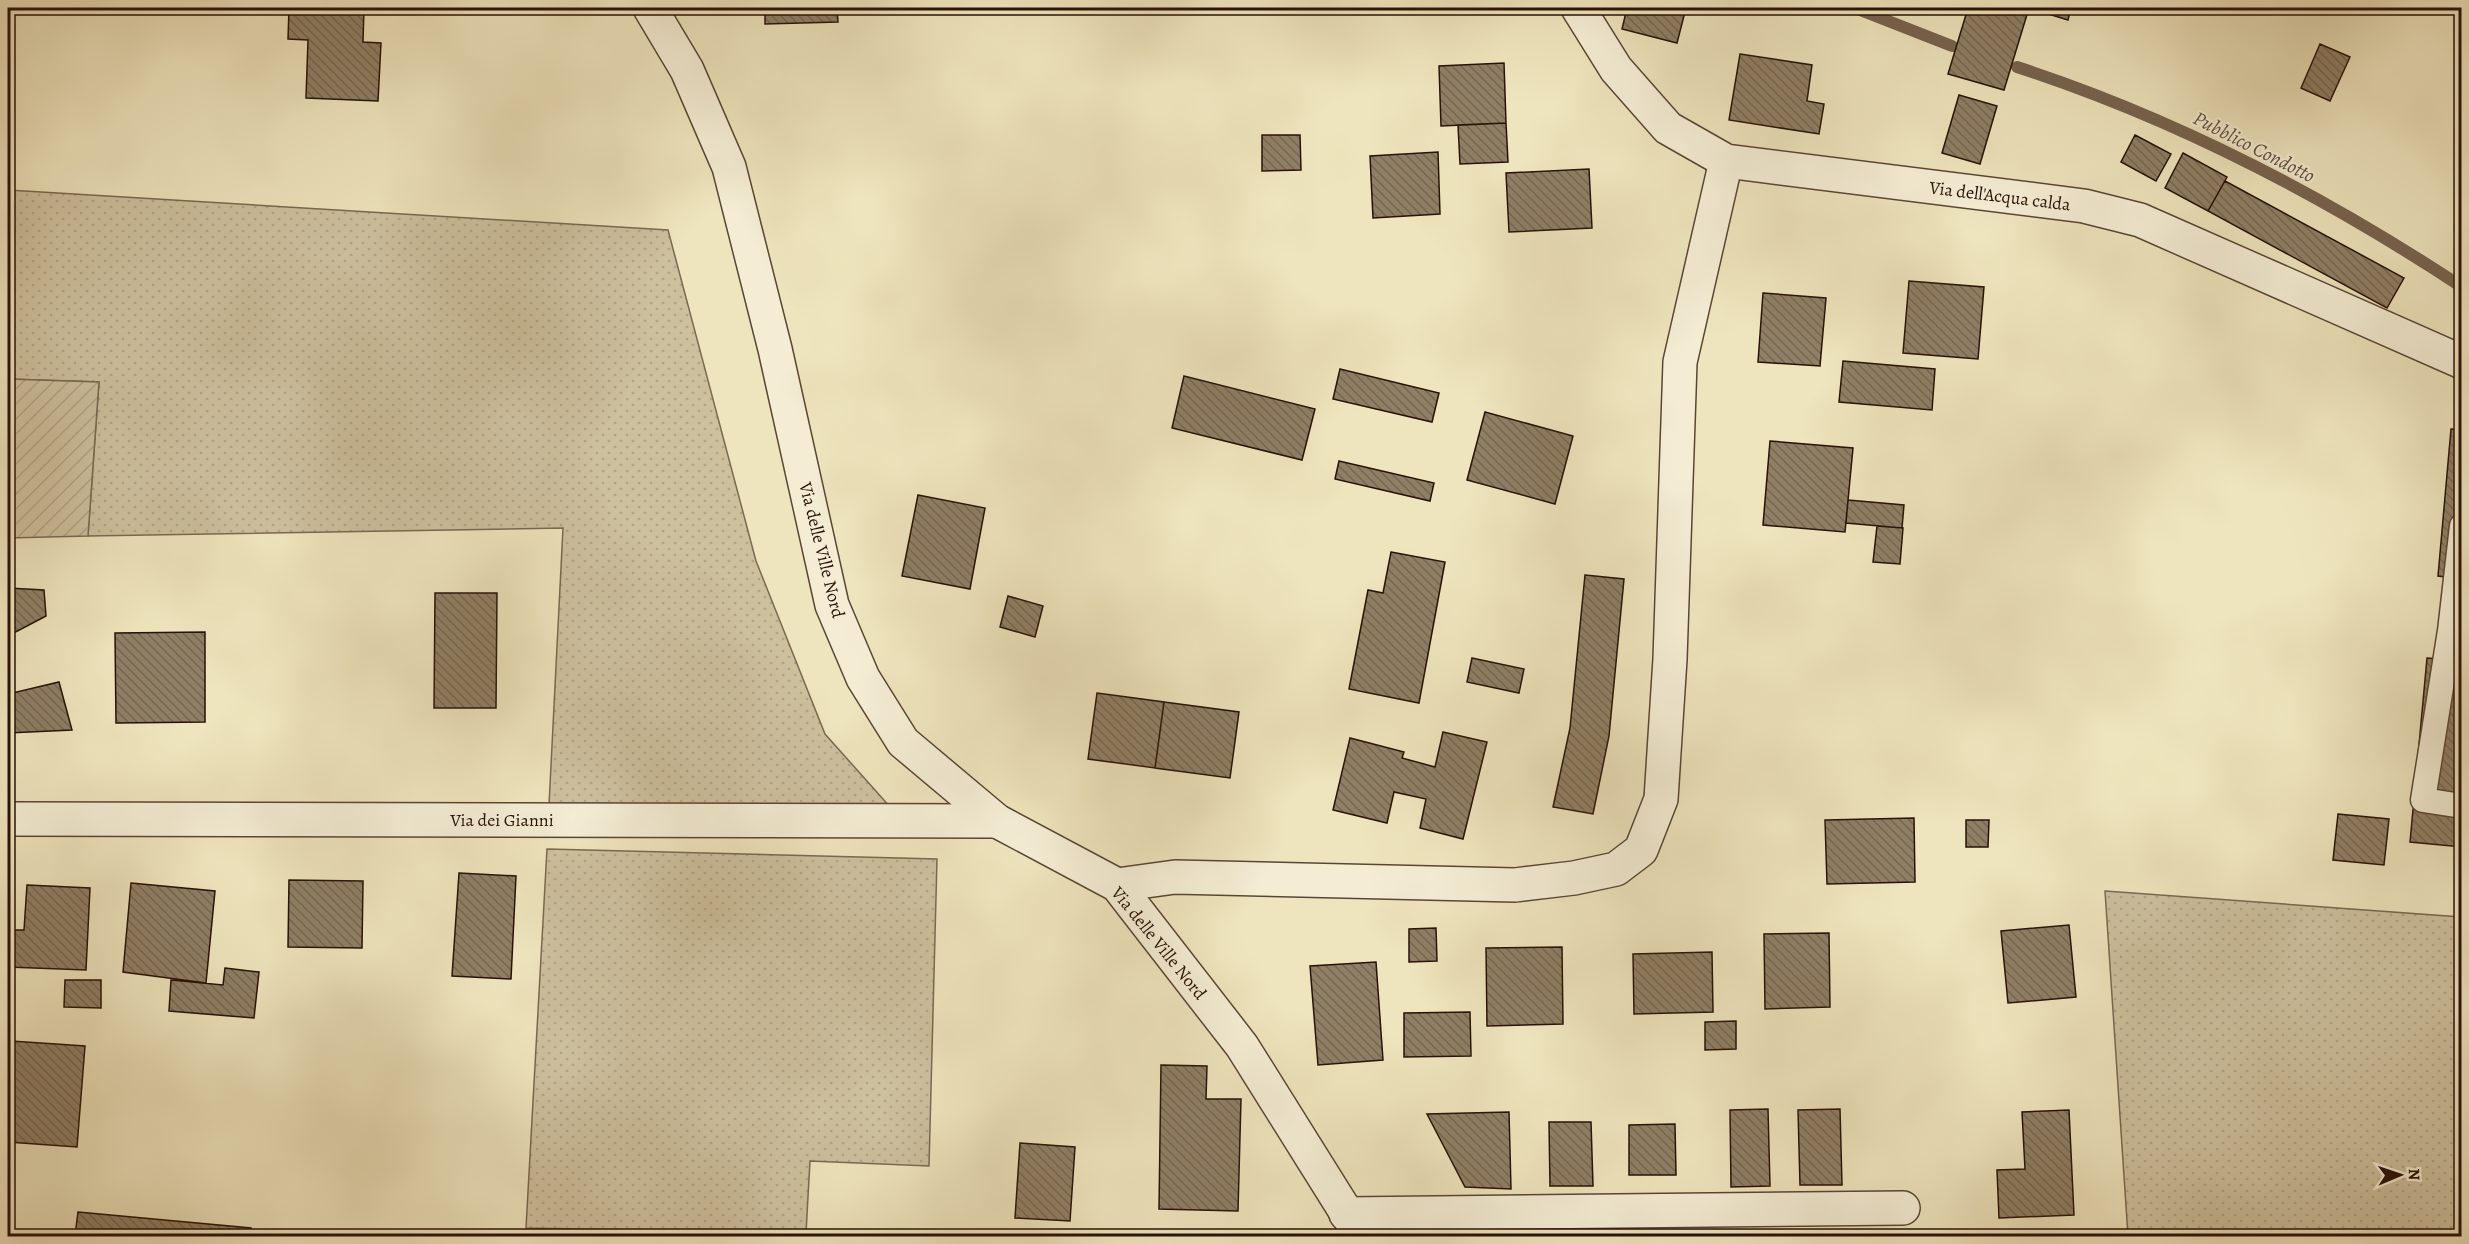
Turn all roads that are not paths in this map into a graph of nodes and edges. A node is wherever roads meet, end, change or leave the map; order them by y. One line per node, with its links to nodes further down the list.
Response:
1 (650, 8): 8 (street, Via delle Ville Nord)
2 (1578, 8): 3 (street, Via dell'Acqua calda)
3 (1726, 161): 4 (street, Via dell'Acqua calda); 9 (street)
4 (2462, 362)
5 (2462, 526): 6 (lane)
6 (2462, 806)
7 (8, 819): 8 (street, Via dei Gianni)
8 (997, 821): 9 (street, Via delle Ville Nord)
9 (1117, 885): 11 (street, Via delle Ville Nord)
10 (1903, 1208): 11 (street)
11 (1353, 1225)

